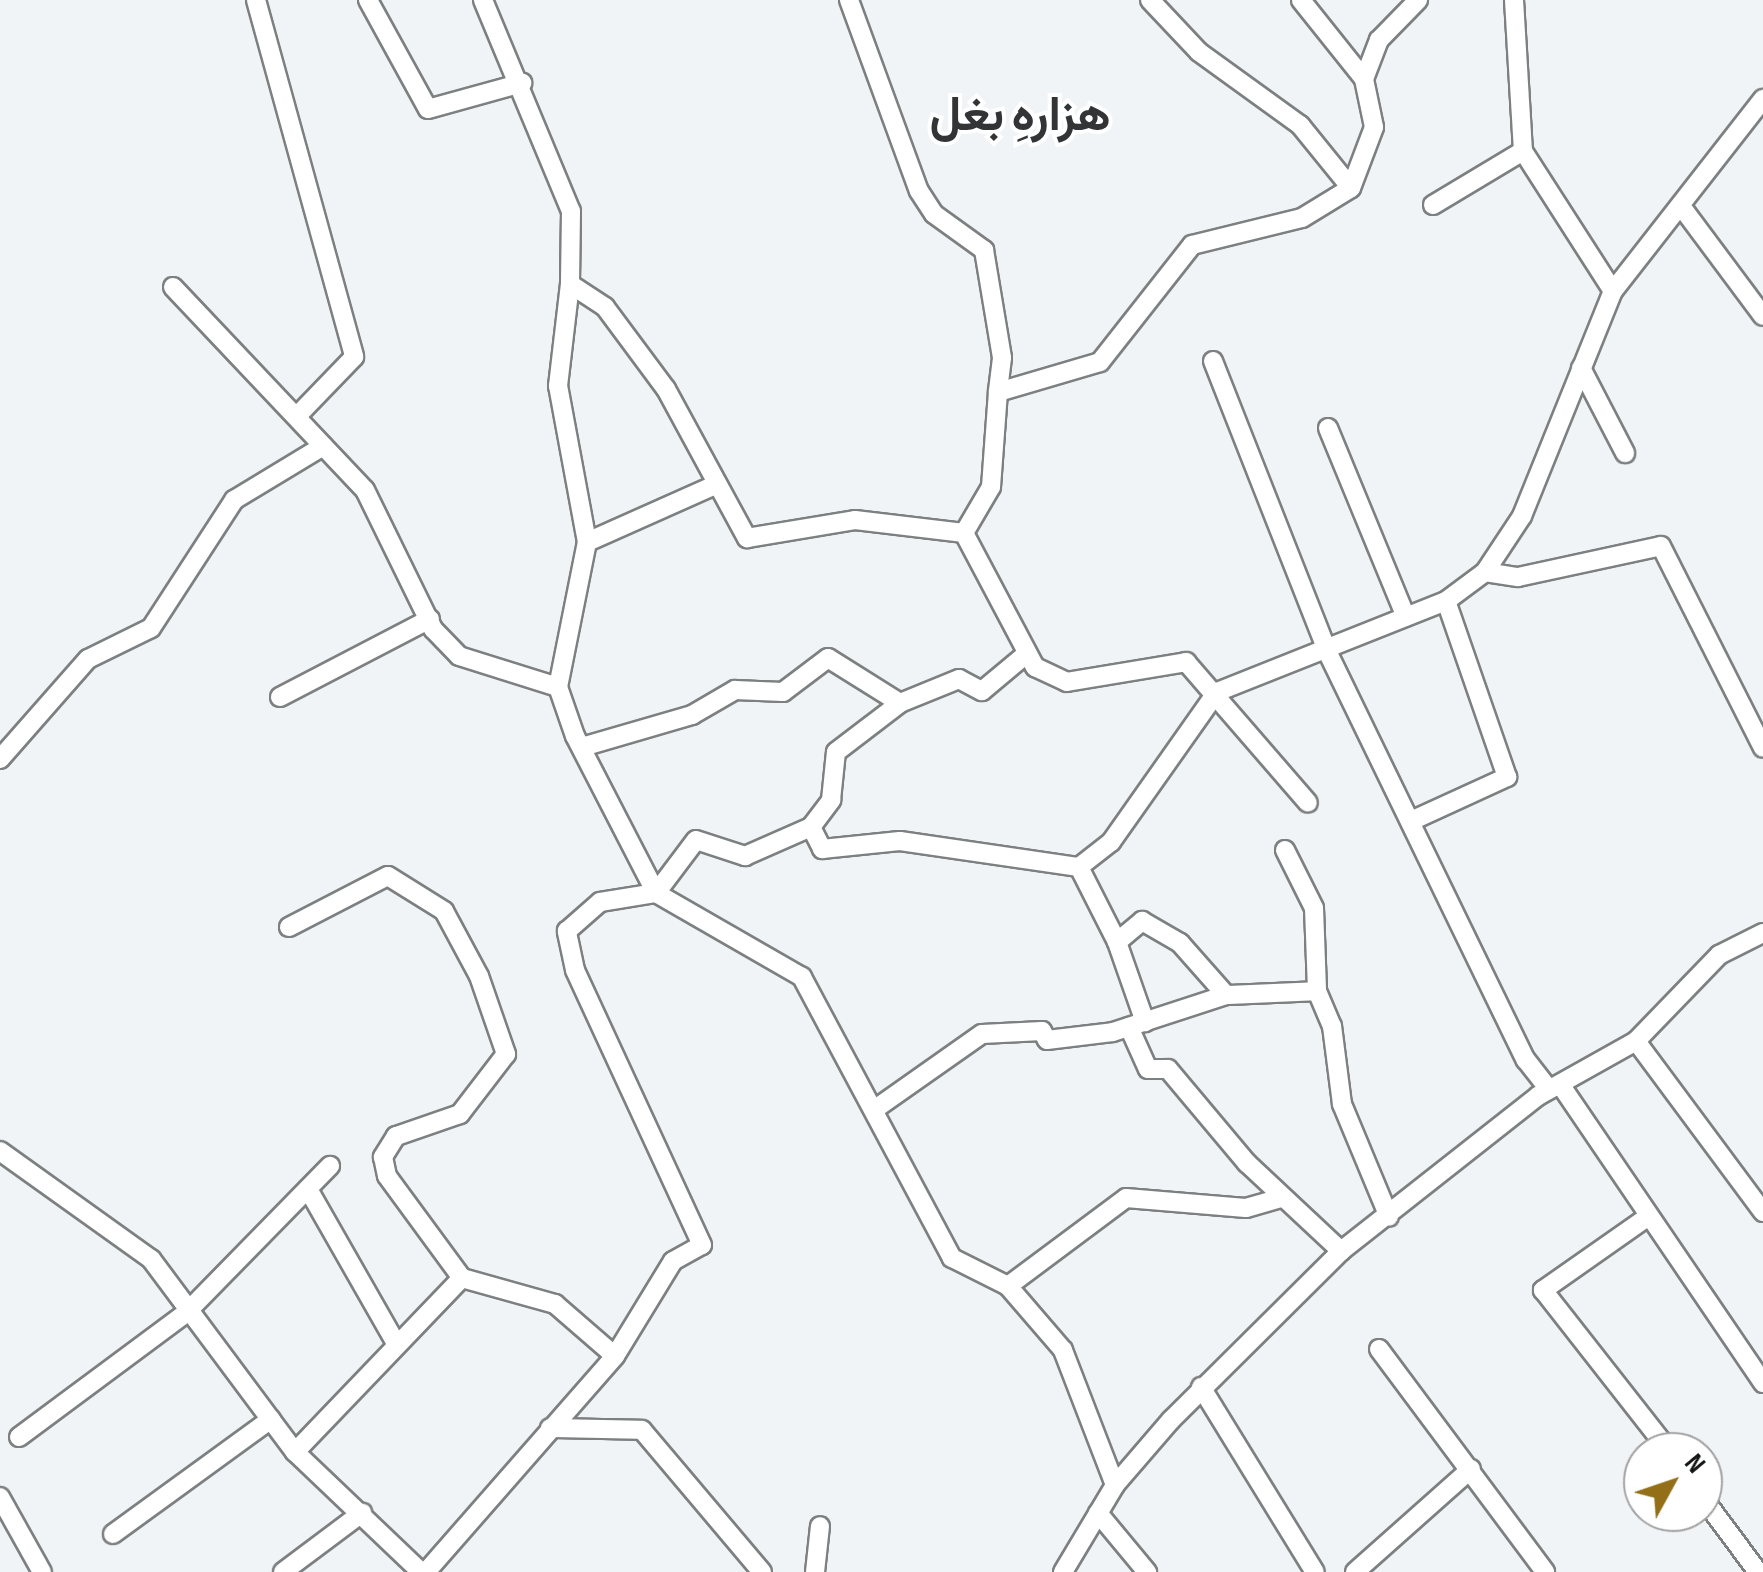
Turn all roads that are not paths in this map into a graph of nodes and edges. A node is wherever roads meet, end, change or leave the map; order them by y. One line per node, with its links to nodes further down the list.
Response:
1 (256, 0): 23 (street)
2 (368, 0): 10 (street)
3 (483, 0): 10 (street)
4 (849, 0): 22 (street)
5 (1150, 0): 13 (street)
6 (1301, 0): 9 (street)
7 (1418, 0): 9 (street)
8 (1516, 0): 12 (street)
9 (1364, 79): 13 (street)
10 (522, 83): 16 (street)
11 (1763, 99): 15 (street)
12 (1524, 151): 14 (street); 18 (street)
13 (1351, 188): 22 (street)
14 (1433, 205)
15 (1684, 210): 18 (street); 19 (street)
16 (570, 284): 27 (street); 29 (street)
17 (173, 287): 23 (street)
18 (1613, 292): 21 (street)
19 (1763, 316)
20 (1213, 361): 34 (street)
21 (1581, 368): 26 (street); 30 (street)
22 (998, 392): 28 (street)
23 (296, 417): 25 (street)
24 (1328, 428): 32 (street)
25 (323, 446): 33 (street); 42 (street)
26 (1625, 454)
27 (713, 486): 28 (street); 29 (street)
28 (964, 533): 35 (street)
29 (587, 542): 36 (street)
30 (1486, 572): 31 (street); 41 (street)
31 (1446, 602): 32 (street); 44 (street)
32 (1406, 617): 34 (street)
33 (430, 619): 36 (street); 38 (street)
34 (1327, 651): 37 (street); 44 (street)
35 (1026, 656): 37 (street); 39 (street)
36 (558, 687): 40 (street)
37 (1217, 692): 43 (street); 47 (street)
38 (280, 697)
39 (900, 703): 40 (street); 45 (street)
40 (582, 747): 48 (street)
41 (1763, 748)
42 (0, 758)
43 (1308, 803)
44 (1411, 822): 56 (street)
45 (811, 827): 47 (street); 48 (street)
46 (1285, 850): 52 (street)
47 (1079, 868): 51 (street)
48 (656, 893): 57 (street); 71 (street)
49 (289, 927): 66 (street)
50 (1763, 933): 55 (street)
51 (1118, 942): 53 (street); 54 (street)
52 (1316, 991): 53 (street); 63 (street)
53 (1226, 995): 54 (street)
54 (1137, 1024): 57 (street); 61 (street)
55 (1636, 1041): 56 (street); 62 (street)
56 (1555, 1088): 63 (street); 64 (street)
57 (878, 1107): 67 (street)
58 (2, 1157): 68 (street)
59 (330, 1166): 60 (street)
60 (308, 1189): 68 (street); 69 (street)
61 (1281, 1198): 65 (street); 67 (street)
62 (1763, 1212)
63 (1388, 1216): 65 (street)
64 (1646, 1218): 72 (street); 76 (street)
65 (1342, 1251): 73 (street)
66 (462, 1278): 69 (street); 71 (street)
67 (1008, 1286): 80 (street)
68 (186, 1313): 74 (street); 77 (street)
69 (396, 1342): 78 (street)
70 (1379, 1349): 79 (street)
71 (615, 1356): 75 (street)
72 (1763, 1383)
73 (1202, 1387): 80 (street); 94 (street)
74 (271, 1420): 78 (street); 86 (street)
75 (550, 1428): 89 (street); 90 (street)
76 (1654, 1432)
77 (19, 1437)
78 (294, 1452): 82 (street)
79 (1471, 1469): 95 (street); 96 (street)
80 (1116, 1485): 83 (street)
81 (0, 1497): 87 (street)
82 (362, 1513): 88 (street); 89 (street)
83 (1098, 1513): 92 (street); 93 (street)
84 (1723, 1525): 97 (street)
85 (820, 1526): 91 (street)
86 (114, 1534)
87 (42, 1572)
88 (284, 1572)
89 (423, 1572)
90 (762, 1572)
91 (815, 1572)
92 (1063, 1572)
93 (1147, 1572)
94 (1315, 1572)
95 (1355, 1572)
96 (1545, 1572)
97 (1758, 1572)

